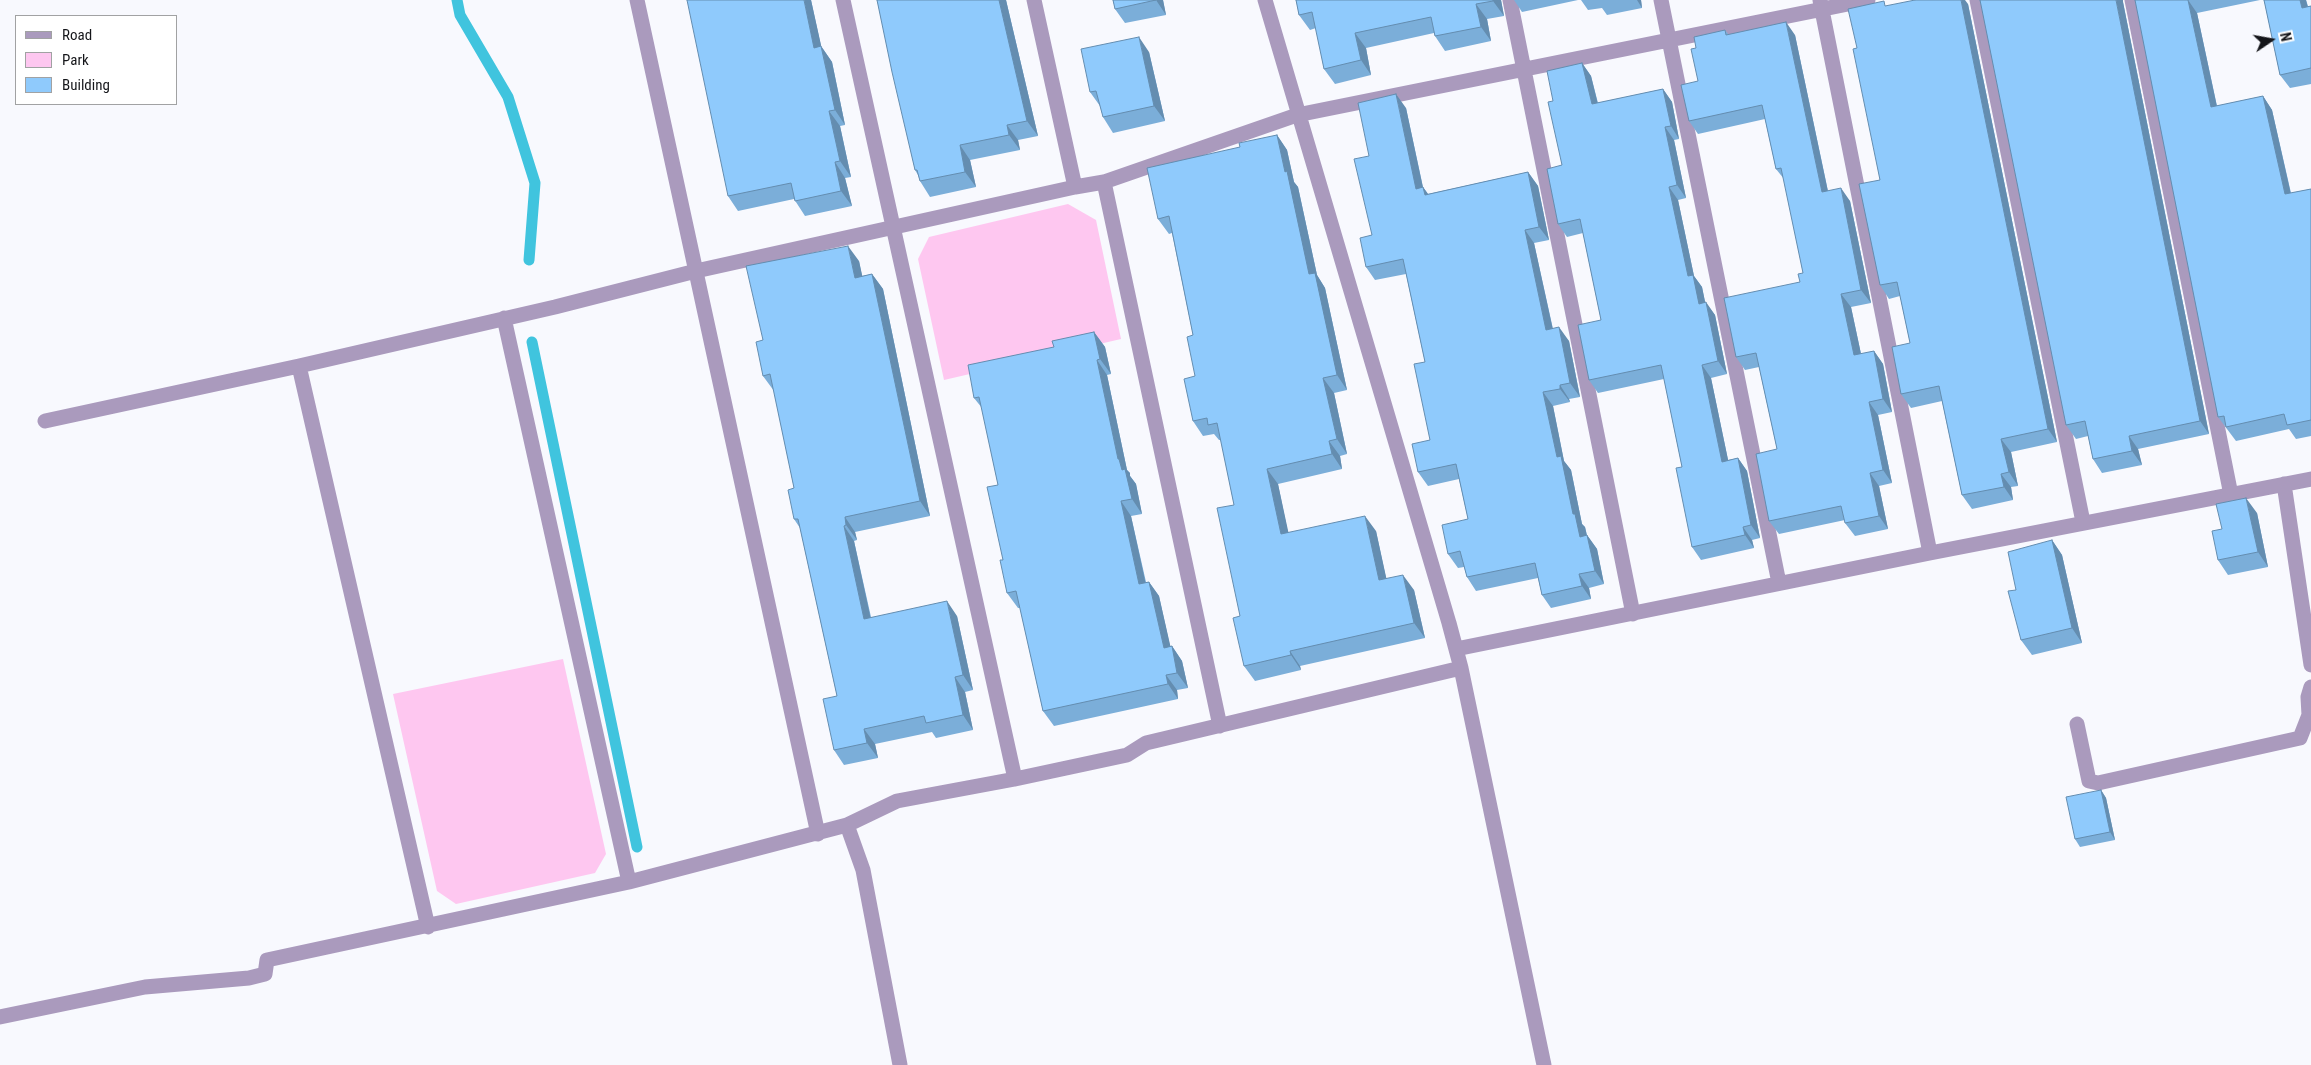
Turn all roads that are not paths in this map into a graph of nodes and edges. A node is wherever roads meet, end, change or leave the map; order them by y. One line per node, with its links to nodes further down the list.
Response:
1 (637, 0): 17 (street)
2 (843, 0): 16 (street)
3 (1034, 0): 15 (street)
4 (1265, 0): 13 (street)
5 (1510, 0): 12 (street)
6 (1661, 0): 11 (street)
7 (1868, 0): 10 (street)
8 (1977, 0): 24 (street)
9 (2132, 0): 23 (street)
10 (1821, 4): 11 (street); 25 (street)
11 (1669, 38): 12 (street); 26 (street)
12 (1524, 68): 13 (street); 27 (street)
13 (1297, 115): 14 (street); 28 (street)
14 (1104, 182): 15 (street); 33 (street)
15 (1074, 187): 16 (street)
16 (892, 229): 17 (street); 34 (street)
17 (696, 271): 18 (street); 36 (street)
18 (504, 318): 19 (street); 37 (street)
19 (299, 366): 20 (street); 38 (street)
20 (45, 421)
21 (2311, 478): 22 (street)
22 (2284, 484): 23 (street); 29 (street)
23 (2231, 495): 24 (street)
24 (2083, 522): 25 (street)
25 (1930, 552): 26 (street)
26 (1779, 583): 27 (street)
27 (1633, 614): 28 (street)
28 (1456, 649): 30 (street)
29 (2311, 665)
30 (1461, 668): 33 (street); 41 (street)
31 (2311, 687): 32 (street)
32 (2077, 724)
33 (1220, 726): 34 (street)
34 (1015, 779): 35 (street)
35 (847, 825): 36 (street); 40 (street)
36 (818, 834): 37 (street)
37 (629, 882): 38 (street)
38 (428, 927): 39 (street)
39 (0, 1017)
40 (900, 1065)
41 (1544, 1065)

